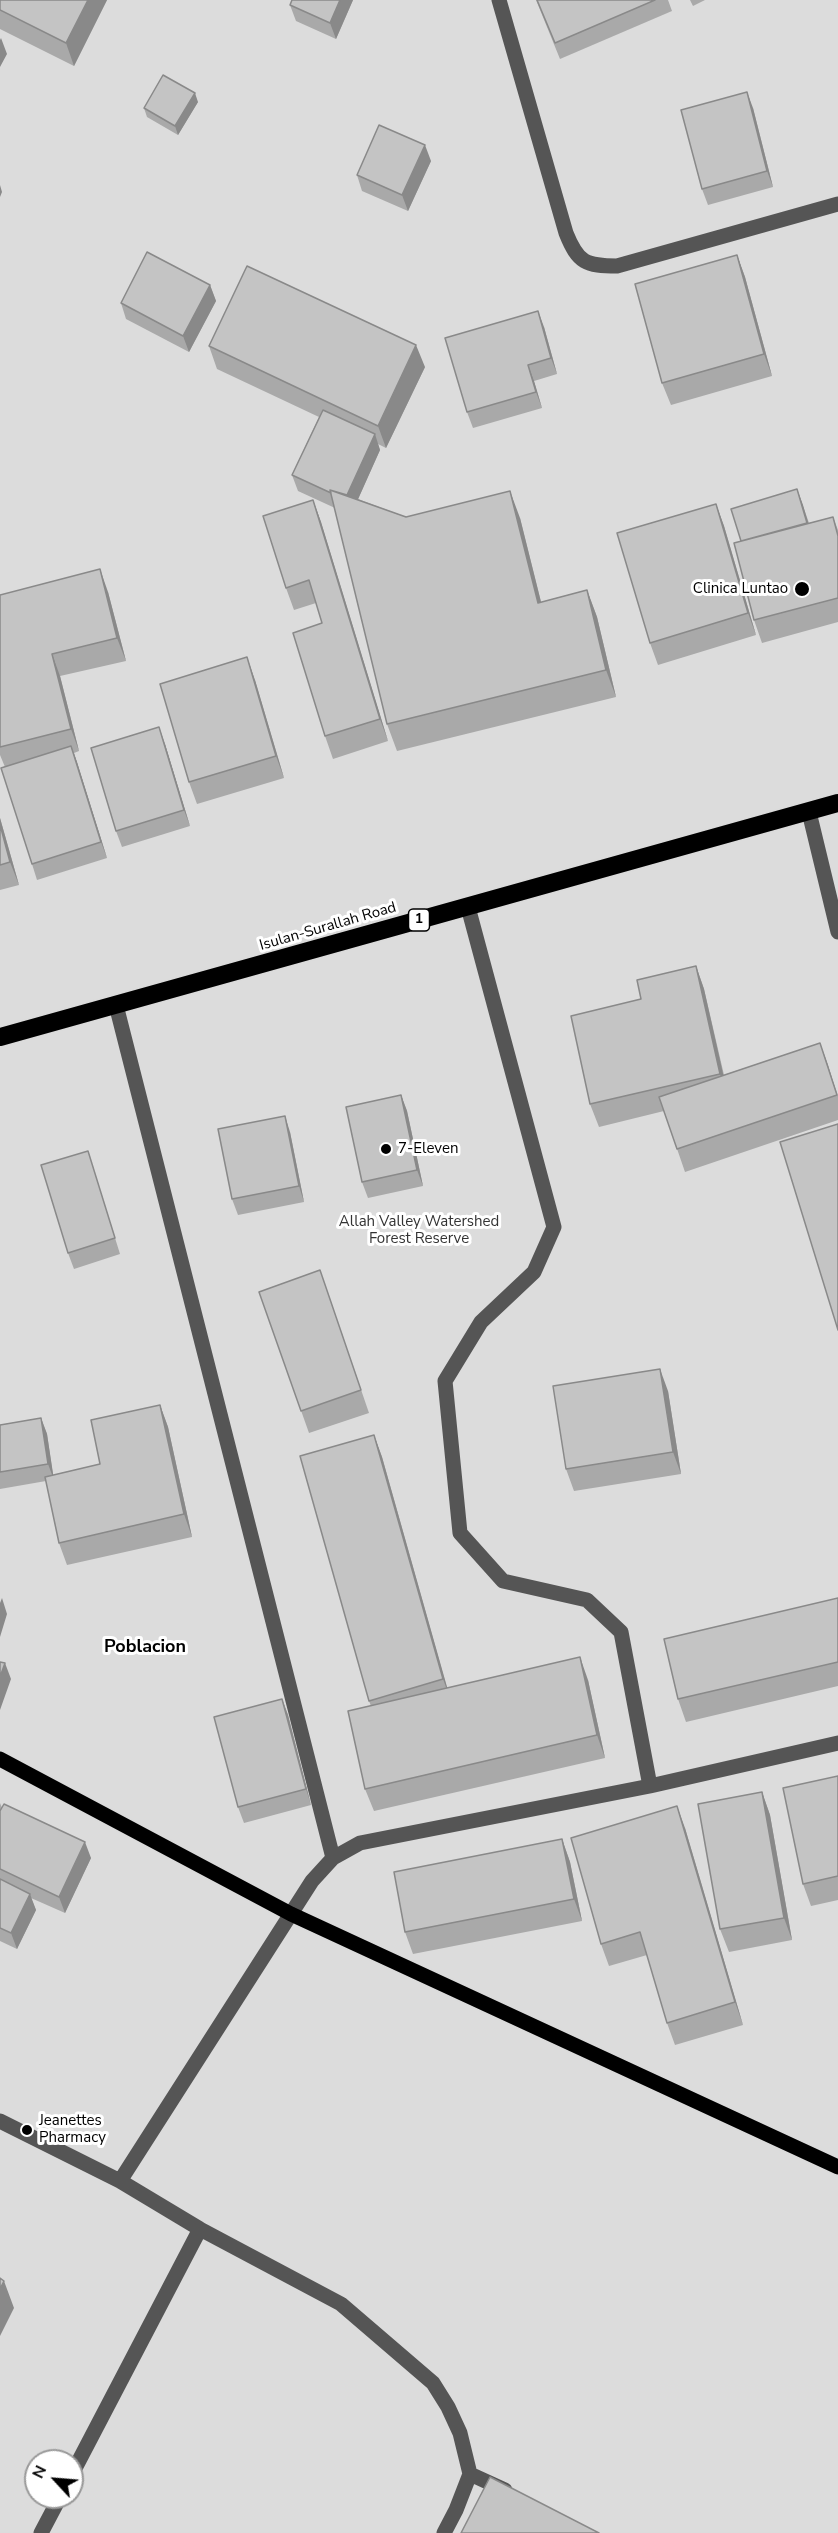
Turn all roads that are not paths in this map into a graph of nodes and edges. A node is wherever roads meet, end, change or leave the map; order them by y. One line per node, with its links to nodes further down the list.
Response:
1 (499, 0): 2 (street)
2 (838, 204)
3 (838, 803): 4 (highway, Isulan-Surallah Road / 1)
4 (809, 812): 5 (highway, Isulan-Surallah Road / 1); 6 (street)
5 (468, 906): 7 (highway, Isulan-Surallah Road / 1); 11 (street)
6 (838, 932)
7 (116, 1005): 8 (highway, Isulan-Surallah Road / 1); 12 (street)
8 (0, 1036)
9 (838, 1743): 11 (street)
10 (0, 1759): 13 (main road)
11 (650, 1786): 12 (street)
12 (333, 1858): 13 (street)
13 (291, 1914): 15 (main road); 16 (street)
14 (0, 2121): 16 (street)
15 (838, 2167)
16 (120, 2181): 17 (street)
17 (200, 2229): 18 (street); 19 (street)
18 (84, 2451)
19 (470, 2474): 20 (street); 23 (street)
20 (523, 2499)
21 (54, 2509): 22 (street)
22 (41, 2533)
23 (444, 2533)

